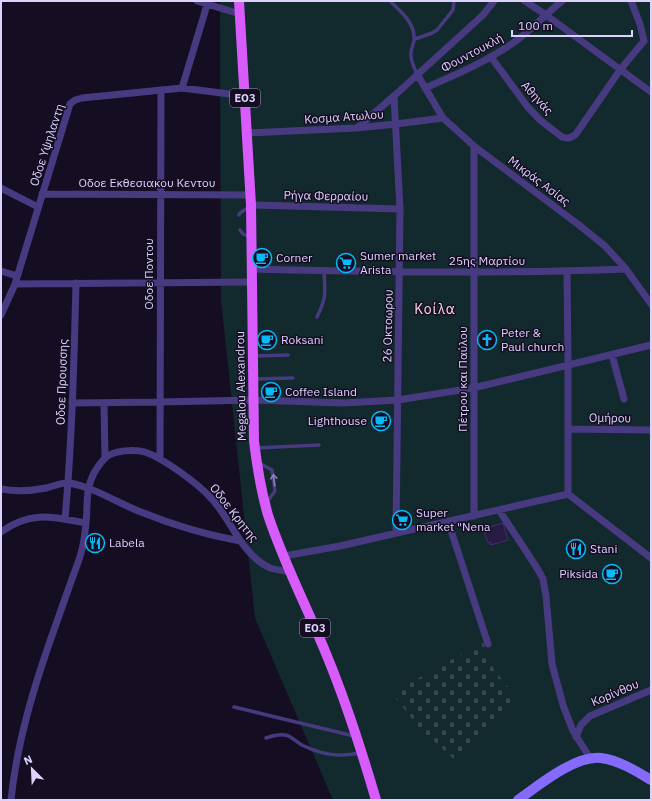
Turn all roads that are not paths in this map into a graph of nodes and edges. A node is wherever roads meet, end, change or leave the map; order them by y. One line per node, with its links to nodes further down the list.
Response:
1 (197, 1): 9 (street)
2 (239, 1): 10 (main road, Megalou Alexandrou / ΕΟ3)
3 (390, 1): 12 (lane)
4 (454, 1): 12 (lane)
5 (494, 1): 16 (street)
6 (525, 1): 11 (street)
7 (562, 1): 11 (street, Φουντουκλή)
8 (631, 1): 13 (street)
9 (207, 5): 10 (street); 17 (street)
10 (240, 14): 21 (main road, Megalou Alexandrou / ΕΟ3)
11 (546, 15): 14 (street, Φουντουκλή); 15 (street)
12 (415, 39): 16 (lane)
13 (648, 42): 15 (street)
14 (491, 57): 15 (street, Αθηνάς); 18 (street, Φουντουκλή)
15 (620, 70): 20 (street)
16 (417, 74): 18 (street, Μικράς Ασίας); 22 (street)
17 (182, 88): 19 (street, Oδοε Υψηλαντη); 21 (street, Oδοε Υψηλαντη)
18 (425, 88): 23 (street, Μικράς Ασίας)
19 (161, 90): 29 (street, Oδοε Υψηλαντη); 30 (street, Oδοε Ποντου)
20 (651, 92)
21 (245, 96): 26 (main road, Megalou Alexandrou / ΕΟ3)
22 (394, 96): 24 (street, 26 Οκτοωρου); 25 (street)
23 (443, 118): 24 (street, Κοσμα Ατωλου); 27 (street, Μικράς Ασίας)
24 (396, 124): 25 (street, Κοσμα Ατωλου); 33 (street, 26 Οκτοωρου)
25 (356, 128): 26 (street, Κοσμα Ατωλου)
26 (247, 133): 31 (main road, Megalou Alexandrou / ΕΟ3)
27 (474, 146): 38 (street, Μικράς Ασίας); 41 (street, Πέτρου και Παύλου)
28 (1, 188): 32 (street)
29 (42, 194): 30 (street, Oδοε Εκθεσιακου Κεντου); 32 (street, Oδοε Υψηλαντη)
30 (160, 195): 31 (street, Oδοε Εκθεσιακου Κεντου); 45 (street, Oδοε Ποντου)
31 (251, 200): 33 (street, Ρήγα Φερραίου); 34 (lane); 36 (main road, Megalou Alexandrou / ΕΟ3)
32 (38, 207): 44 (street, Oδοε Υψηλαντη)
33 (400, 209): 42 (street, 26 Οκτοωρου)
34 (239, 215)
35 (240, 230): 36 (lane)
36 (252, 237): 37 (main road, Megalou Alexandrou / ΕΟ3)
37 (252, 269): 40 (street, 25ης Μαρτίου); 46 (main road, Megalou Alexandrou / ΕΟ3)
38 (626, 269): 43 (street, 25ης Μαρτίου); 49 (street, Μικράς Ασίας)
39 (1, 271): 44 (street)
40 (324, 271): 42 (street, 25ης Μαρτίου); 51 (lane)
41 (474, 271): 42 (street, 25ης Μαρτίου); 43 (street, 25ης Μαρτίου); 59 (street, Πέτρου και Παύλου)
42 (400, 272): 62 (street, 26 Οκτοωρου)
43 (566, 272): 56 (street)
44 (17, 276): 48 (street, Oδοε Υψηλαντη)
45 (161, 282): 46 (street); 47 (street); 63 (street, Oδοε Ποντου)
46 (253, 282): 55 (main road, Megalou Alexandrou / ΕΟ3)
47 (76, 283): 48 (street); 64 (street, Oδοε Προυσσης)
48 (15, 284): 50 (street, Oδοε Υψηλαντη)
49 (650, 299)
50 (1, 315)
51 (317, 317)
52 (651, 345): 54 (street)
53 (288, 355): 55 (lane)
54 (612, 355): 56 (street); 60 (street)
55 (253, 356): 58 (main road, Megalou Alexandrou / ΕΟ3)
56 (568, 365): 59 (street); 66 (street)
57 (293, 378): 58 (lane)
58 (254, 379): 61 (main road, Megalou Alexandrou / ΕΟ3)
59 (473, 388): 62 (street); 79 (street, Πέτρου και Παύλου)
60 (624, 399)
61 (254, 400): 62 (street); 63 (street); 69 (main road, Megalou Alexandrou / ΕΟ3)
62 (398, 400): 84 (street, 26 Οκτοωρου)
63 (160, 402): 65 (street); 71 (street, Oδοε Ποντου)
64 (72, 403): 65 (street); 73 (street, Oδοε Προυσσης)
65 (104, 403): 70 (street)
66 (568, 429): 67 (street, Ομήρου); 76 (street)
67 (651, 430)
68 (319, 445): 69 (lane)
69 (255, 448): 72 (main road, Megalou Alexandrou / ΕΟ3)
70 (106, 458): 71 (street, Oδοε Κρητης); 74 (street)
71 (160, 459): 85 (street, Oδοε Κρητης)
72 (257, 462): 77 (main road, Megalou Alexandrou / ΕΟ3); 77 (lane, one-way to 72)
73 (68, 482): 74 (street); 75 (street); 80 (street, Oδοε Προυσσης)
74 (88, 488): 82 (street); 85 (street)
75 (1, 489)
76 (568, 494): 78 (street); 87 (street)
77 (265, 505): 86 (main road, Megalou Alexandrou / ΕΟ3)
78 (499, 510): 79 (street); 93 (street)
79 (474, 516): 81 (street)
80 (65, 519): 82 (street); 83 (street)
81 (448, 521): 84 (street); 89 (street)
82 (86, 524): 100 (street)
83 (1, 532)
84 (396, 532): 86 (street)
85 (240, 541): 88 (street, Oδοε Κρητης)
86 (284, 556): 88 (main road, Megalou Alexandrou / ΕΟ3)
87 (651, 558)
88 (291, 572): 92 (main road, Megalou Alexandrou / ΕΟ3)
89 (488, 644)
90 (651, 690): 93 (street, Κορίνθου)
91 (234, 707): 92 (lane)
92 (356, 736): 95 (main road, Megalou Alexandrou / ΕΟ3)
93 (576, 737): 96 (street)
94 (266, 738): 95 (lane)
95 (361, 752): 101 (main road, ΕΟ3)
96 (590, 758): 98 (main road); 102 (main road)
97 (651, 771): 98 (street)
98 (641, 774): 99 (main road)
99 (651, 780)
100 (11, 800)
101 (376, 800)
102 (518, 800)

